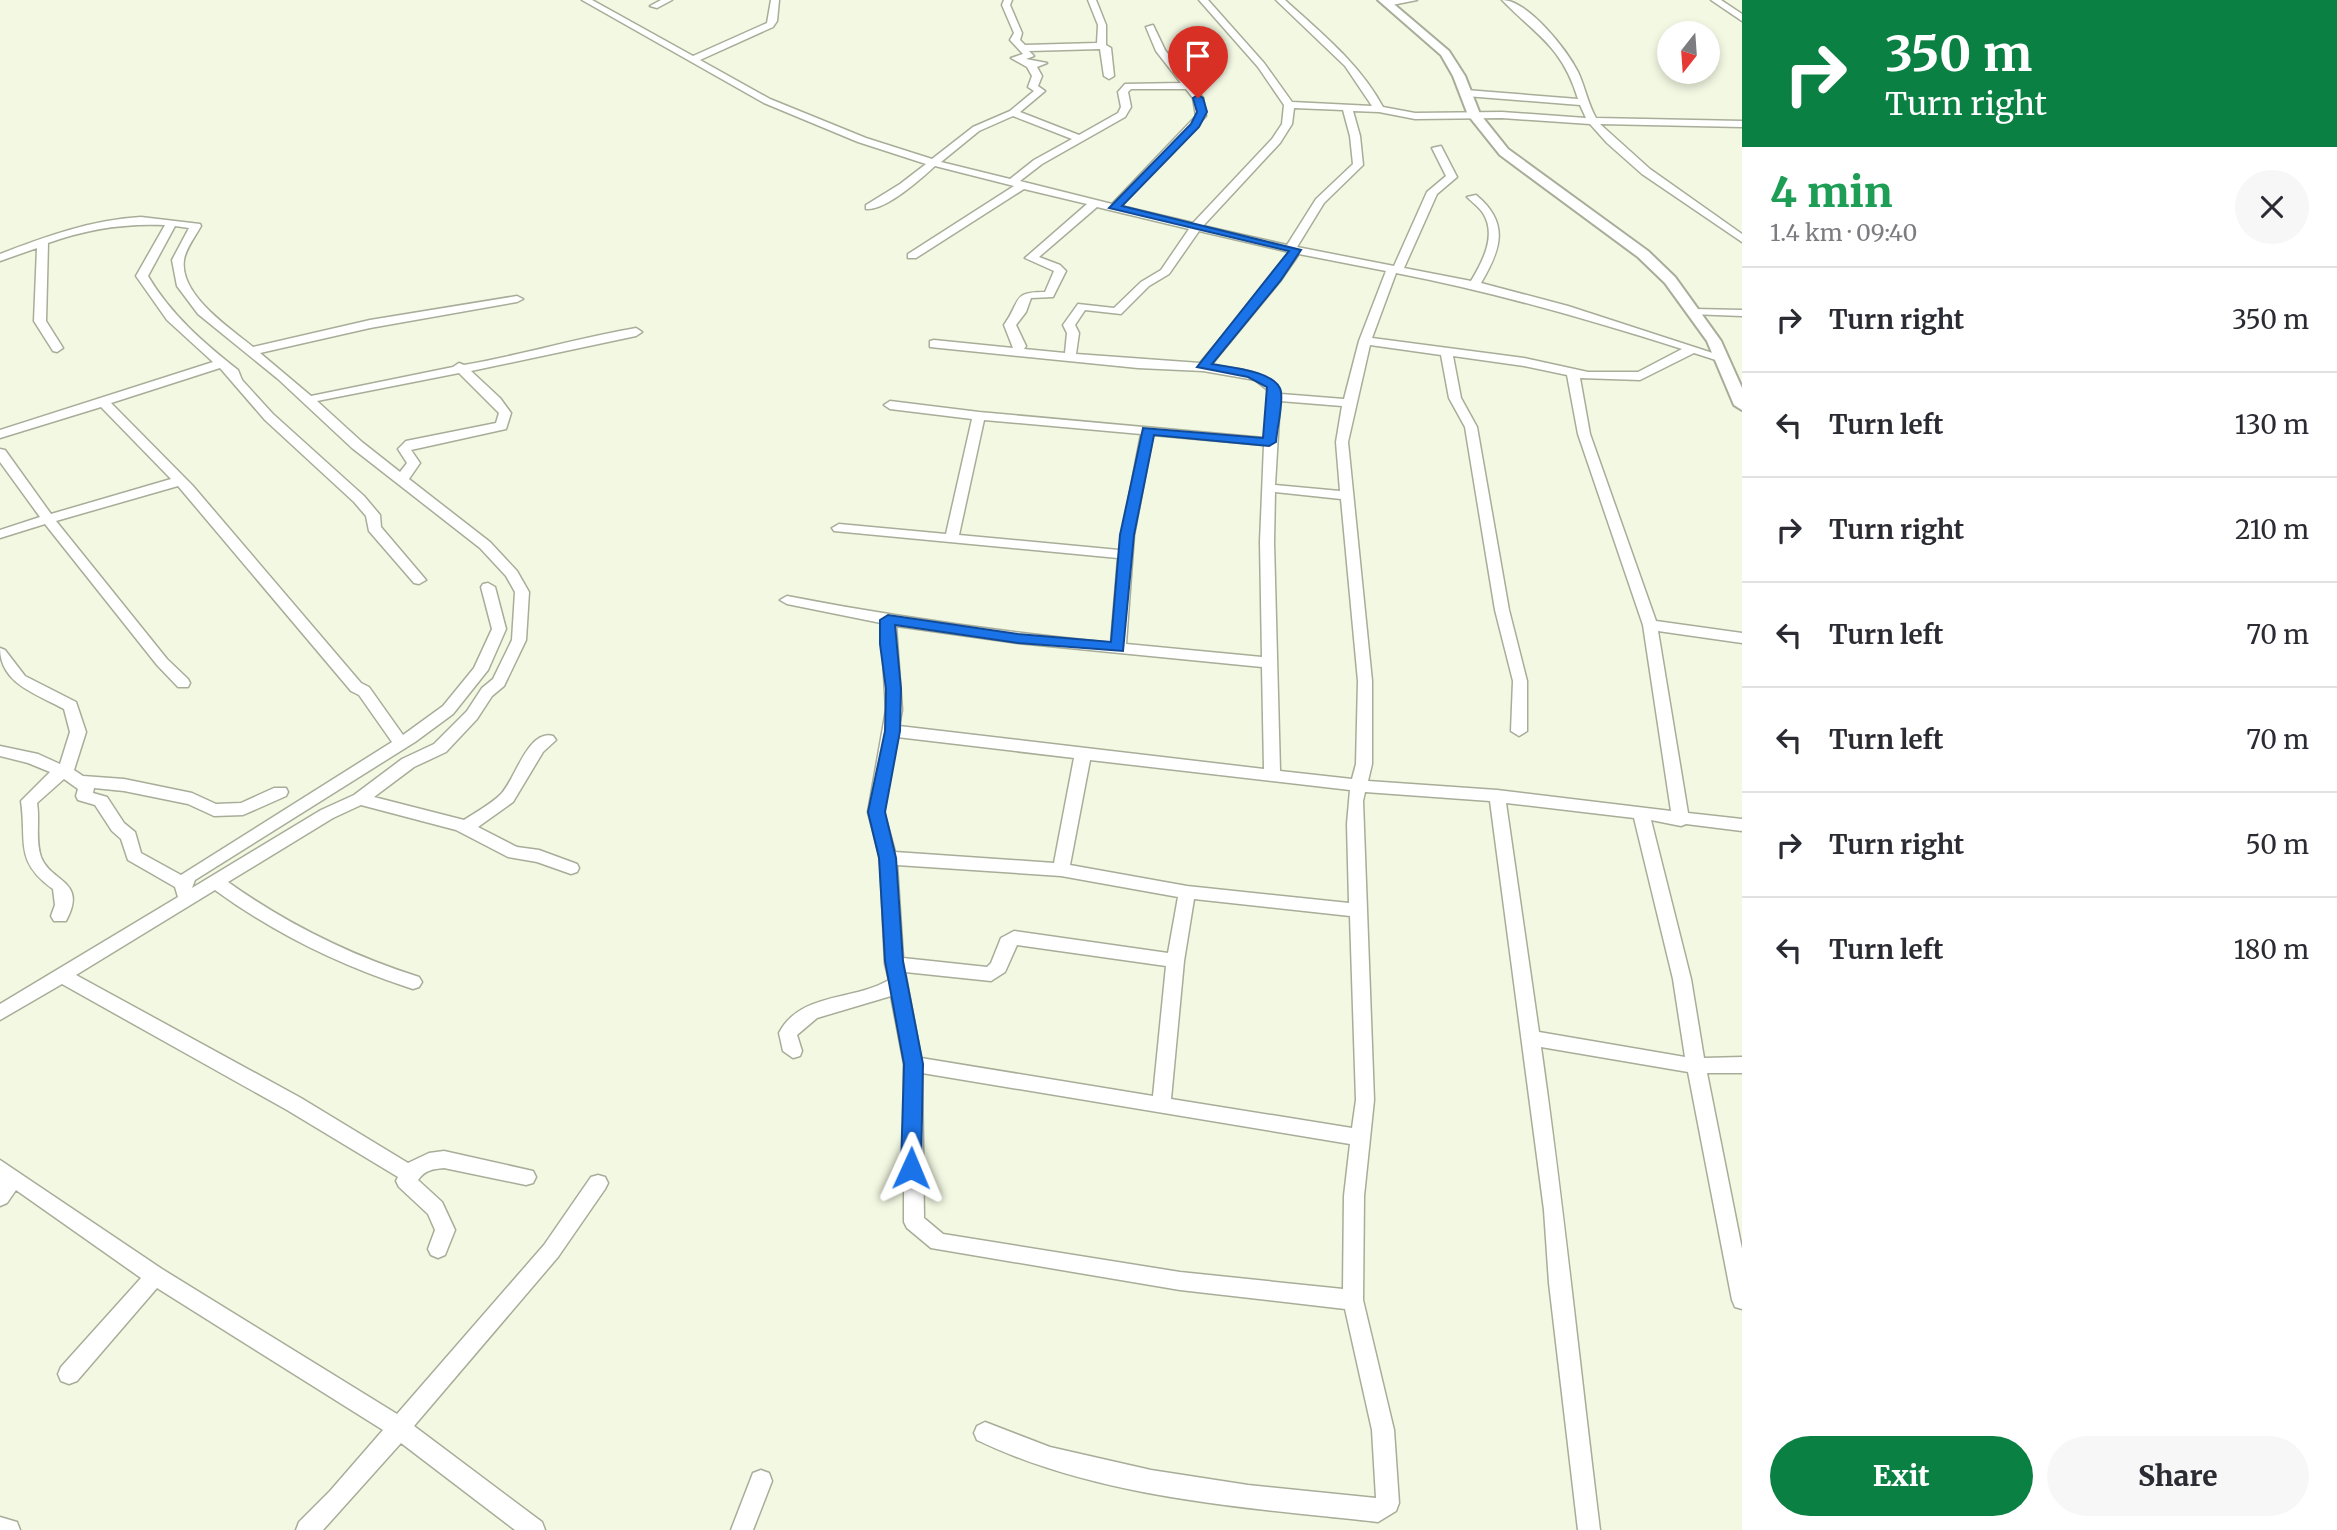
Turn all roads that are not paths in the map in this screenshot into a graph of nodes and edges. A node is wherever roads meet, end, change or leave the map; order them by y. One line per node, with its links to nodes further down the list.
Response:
1 (586, 0): 17 (street)
2 (668, 0): 12 (street)
3 (775, 0): 17 (street)
4 (1008, 0): 16 (street)
5 (1092, 0): 15 (street)
6 (1203, 0): 24 (street)
7 (1280, 0): 26 (street)
8 (1413, 0): 11 (street)
9 (1506, 0): 23 (street)
10 (1715, 0): 13 (street)
11 (1385, 2): 22 (street)
12 (654, 6)
13 (1742, 18)
14 (1150, 27): 21 (street)
15 (1101, 47): 16 (street); 20 (street)
16 (1024, 48): 19 (street)
17 (692, 60): 33 (street)
18 (1042, 63): 19 (street)
19 (1031, 65): 27 (street)
20 (1109, 76)
21 (1188, 86): 31 (street); 38 (street)
22 (1466, 93): 23 (street); 28 (street)
23 (1583, 102): 29 (street)
24 (1289, 105): 25 (street); 40 (street)
25 (1347, 108): 26 (street); 43 (street)
26 (1379, 109): 28 (street)
27 (1013, 113): 31 (street); 33 (street)
28 (1474, 115): 29 (street); 49 (street)
29 (1593, 121): 30 (street); 41 (street)
30 (1742, 124)
31 (1081, 139): 34 (street)
32 (1437, 148): 46 (street)
33 (934, 162): 34 (street); 37 (street)
34 (1018, 183): 36 (street); 44 (street)
35 (1472, 197): 47 (street)
36 (1095, 204): 38 (street); 59 (street)
37 (870, 206)
38 (1114, 208): 40 (street)
39 (172, 222): 42 (street); 58 (street); 63 (street)
40 (1196, 227): 43 (street); 61 (street)
41 (1742, 239)
42 (43, 242): 45 (street); 56 (street)
43 (1293, 249): 46 (street); 65 (street)
44 (912, 256)
45 (0, 258)
46 (1395, 270): 47 (street); 53 (street)
47 (1474, 285): 52 (street)
48 (517, 299): 58 (street)
49 (1694, 312): 50 (street); 54 (street)
50 (1742, 313)
51 (636, 332): 64 (street)
52 (1663, 338): 54 (street); 57 (street)
53 (1365, 341): 60 (street); 70 (street)
54 (1714, 341): 62 (street)
55 (934, 344): 59 (street)
56 (57, 348)
57 (1692, 349): 62 (street); 66 (street)
58 (252, 351): 68 (street)
59 (1017, 351): 61 (street)
60 (1447, 354): 66 (street); 98 (street)
61 (1070, 358): 65 (street)
62 (1722, 358): 72 (street)
63 (222, 363): 69 (street); 87 (street)
64 (459, 367): 68 (street); 78 (street)
65 (1203, 367): 67 (street)
66 (1573, 373): 91 (street)
67 (1274, 397): 70 (street); 76 (street)
68 (308, 400): 78 (street)
69 (103, 402): 75 (street); 79 (street)
70 (1347, 403): 81 (street)
71 (890, 405): 73 (street)
72 (1742, 405)
73 (979, 416): 74 (street); 85 (street)
74 (1148, 431): 76 (street); 86 (street)
75 (0, 434)
76 (1269, 442): 80 (street)
77 (0, 453): 82 (street)
78 (401, 480): 108 (street)
79 (180, 481): 82 (street); 100 (street)
80 (1270, 488): 81 (street); 95 (street)
81 (1346, 496): 105 (street)
82 (48, 519): 84 (street); 96 (street)
83 (839, 528): 85 (street)
84 (0, 534)
85 (952, 537): 86 (street)
86 (1126, 555): 93 (street)
87 (419, 580)
88 (488, 587): 100 (street)
89 (787, 600): 90 (street)
90 (888, 620): 93 (street); 97 (street)
91 (1650, 625): 92 (street); 110 (street)
92 (1742, 638)
93 (1118, 647): 95 (street)
94 (0, 653): 104 (street)
95 (1269, 663): 103 (street)
96 (183, 683)
97 (892, 731): 102 (street); 113 (street)
98 (1519, 731)
99 (548, 740): 112 (street)
100 (401, 743): 117 (street)
101 (0, 751): 104 (street)
102 (1083, 753): 103 (street); 115 (street)
103 (1272, 775): 105 (street)
104 (72, 776): 106 (street); 117 (street); 120 (street)
105 (1360, 786): 107 (street); 119 (street)
106 (281, 792)
107 (1497, 796): 109 (street); 127 (street)
108 (360, 799): 112 (street); 116 (street)
109 (1641, 813): 110 (street); 131 (street)
110 (1681, 820): 111 (street)
111 (1742, 825)
112 (466, 827): 114 (street)
113 (888, 858): 115 (street); 122 (street)
114 (571, 868)
115 (1061, 870): 118 (street)
116 (215, 882): 117 (street); 124 (street)
117 (188, 890): 123 (street)
118 (1186, 892): 119 (street); 121 (street)
119 (1357, 910): 133 (street)
120 (60, 916)
121 (1175, 961): 122 (street); 132 (street)
122 (894, 964): 125 (street)
123 (61, 975): 126 (street); 135 (street)
124 (413, 982)
125 (898, 984): 128 (street); 129 (street)
126 (0, 1013)
127 (1529, 1038): 131 (street); 152 (street)
128 (793, 1051)
129 (914, 1064): 132 (street); 141 (street)
130 (1742, 1065): 131 (street)
131 (1696, 1066): 142 (street)
132 (1161, 1105): 133 (street)
133 (1361, 1138): 141 (street)
134 (6, 1173): 138 (street); 140 (street)
135 (409, 1174): 136 (street); 139 (street)
136 (526, 1177)
137 (598, 1182): 144 (street)
138 (0, 1197)
139 (438, 1249)
140 (155, 1276): 143 (street); 144 (street)
141 (1353, 1300): 145 (street)
142 (1742, 1300)
143 (69, 1374)
144 (399, 1428): 149 (street); 150 (street)
145 (985, 1433)
146 (761, 1481): 151 (street)
147 (0, 1528): 148 (street)
148 (9, 1530)
149 (307, 1530)
150 (534, 1530)
151 (742, 1530)
152 (1589, 1530)

